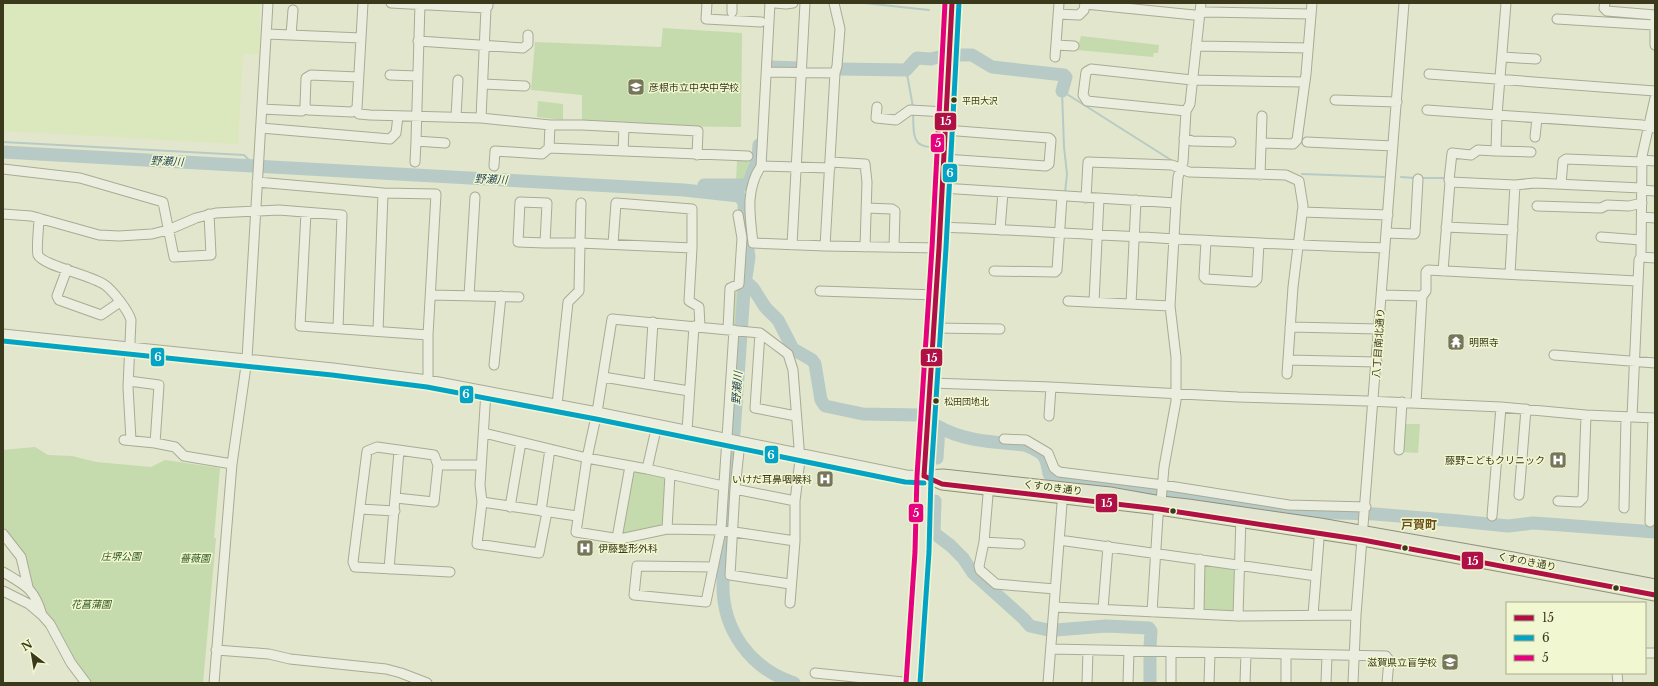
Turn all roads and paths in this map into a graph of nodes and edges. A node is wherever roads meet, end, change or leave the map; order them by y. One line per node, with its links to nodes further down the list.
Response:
1 (268, 3): 29 (street)
2 (363, 3): 32 (street)
3 (391, 3): 17 (street)
4 (707, 3): 27 (street)
5 (770, 3): 43 (street)
6 (775, 3): 7 (street)
7 (793, 3)
8 (805, 3): 44 (street)
9 (834, 3): 45 (street)
10 (952, 3): 66 (main road)
11 (1059, 3): 23 (street)
12 (1201, 3): 22 (street)
13 (1312, 3): 24 (street)
14 (1404, 3): 59 (street, 八丁目南北通り)
15 (1506, 3): 41 (street)
16 (1605, 3): 25 (street)
17 (420, 4): 19 (street); 33 (street)
18 (1085, 4): 22 (street); 23 (street)
19 (472, 5): 20 (street)
20 (487, 5): 34 (street)
21 (293, 10): 30 (street)
22 (1200, 13): 24 (street); 38 (street)
23 (1058, 14): 35 (street)
24 (1311, 14): 39 (street)
25 (1655, 15)
26 (1557, 19): 28 (street)
27 (761, 22)
28 (1655, 23): 36 (street)
29 (267, 34): 30 (street); 62 (street)
30 (291, 35): 32 (street)
31 (528, 35): 34 (street)
32 (361, 38): 49 (street)
33 (418, 41): 34 (street); 48 (street)
34 (484, 45): 54 (street)
35 (1056, 45): 37 (street); 40 (street)
36 (1655, 45)
37 (1074, 46)
38 (1196, 46): 39 (street); 51 (street)
39 (1308, 48): 53 (street)
40 (1055, 56)
41 (1503, 57): 42 (street); 52 (street)
42 (1536, 59)
43 (767, 72): 44 (street); 99 (street)
44 (801, 73): 45 (street); 100 (street)
45 (835, 73): 97 (street)
46 (1428, 74): 52 (street)
47 (390, 75): 48 (street)
48 (417, 76): 67 (street)
49 (358, 77): 60 (street); 63 (street)
50 (458, 80): 71 (street)
51 (1192, 80): 53 (street); 65 (street); 65 (street)
52 (1500, 80): 56 (street); 70 (street)
53 (1305, 82): 83 (street)
54 (482, 84): 55 (street); 72 (street)
55 (525, 86)
56 (1655, 91)
57 (1655, 98): 76 (street)
58 (1335, 100): 59 (street)
59 (1397, 102): 86 (street, 八丁目南北通り)
60 (306, 108): 62 (street); 63 (street)
61 (877, 108): 66 (street)
62 (262, 109): 77 (street)
63 (355, 110): 68 (street)
64 (1427, 110): 70 (street)
65 (1186, 111): 80 (street)
66 (946, 112): 78 (main road)
67 (417, 115): 68 (street); 71 (street); 81 (street)
68 (398, 116): 77 (street)
69 (1262, 116): 83 (street)
70 (1497, 116): 73 (street); 89 (street)
71 (456, 117): 72 (street)
72 (481, 118): 74 (street)
73 (1536, 118): 76 (street); 79 (street)
74 (550, 125): 75 (street); 87 (street)
75 (624, 127): 88 (street); 91 (street)
76 (1651, 127): 94 (street)
77 (261, 128): 104 (street)
78 (945, 130): 93 (main road); 93 (street)
79 (1535, 137)
80 (1184, 138): 82 (street); 101 (street)
81 (416, 141): 85 (street); 96 (street)
82 (1231, 142)
83 (1261, 142): 103 (street)
84 (1307, 142): 86 (street)
85 (445, 143)
86 (1393, 146): 130 (street, 八丁目南北通り)
87 (549, 148): 88 (street); 98 (street)
88 (623, 151): 91 (street)
89 (1496, 151): 90 (street); 106 (street)
90 (1531, 152)
91 (696, 155): 92 (street)
92 (748, 156)
93 (944, 159): 109 (main road)
94 (1642, 161): 95 (street); 107 (street); 110 (street)
95 (1655, 161)
96 (415, 162)
97 (830, 165): 100 (street); 123 (street); 153 (street)
98 (494, 166)
99 (762, 166): 100 (street); 152 (street)
100 (796, 167): 152 (street)
101 (1181, 169): 103 (street); 116 (street); 120 (street)
102 (3, 170): 136 (street)
103 (1260, 175): 126 (street)
104 (257, 179): 113 (street); 124 (street)
105 (1418, 179): 140 (street)
106 (1450, 182): 108 (street); 135 (street)
107 (1561, 184): 108 (street); 110 (street)
108 (1515, 185): 138 (street)
109 (942, 188): 112 (street); 134 (main road)
110 (1641, 189): 111 (street); 121 (street)
111 (1655, 191)
112 (1003, 192): 114 (street); 137 (street)
113 (383, 193): 167 (street); 187 (street)
114 (1062, 196): 116 (street); 139 (street)
115 (475, 197): 170 (street)
116 (1086, 198): 117 (street)
117 (1099, 199): 118 (street); 141 (street)
118 (1136, 200): 120 (street); 142 (street)
119 (581, 203): 148 (street)
120 (1176, 203): 144 (street)
121 (1642, 203): 122 (street); 131 (street)
122 (1537, 206)
123 (866, 208): 154 (street); 155 (street)
124 (255, 211): 125 (street); 128 (street); 193 (street)
125 (306, 212): 182 (street); 182 (street)
126 (1302, 212): 130 (street); 151 (street)
127 (3, 214): 132 (street)
128 (209, 214): 136 (street); 136 (street)
129 (738, 215): 185 (street)
130 (1388, 216): 140 (street, 八丁目南北通り)
131 (1642, 217): 133 (street); 145 (street)
132 (39, 218): 136 (street); 161 (street)
133 (1655, 218)
134 (940, 227): 137 (street); 157 (main road)
135 (1446, 227): 138 (street); 163 (street)
136 (168, 230)
137 (1000, 230): 139 (street)
138 (1513, 230): 164 (street)
139 (1059, 232): 141 (street); 162 (street)
140 (1386, 233): 158 (street, 八丁目南北通り)
141 (1097, 235): 142 (street); 176 (street)
142 (1135, 236): 144 (street); 177 (street)
143 (1600, 237): 145 (street)
144 (1173, 239): 146 (street); 178 (street)
145 (1641, 240): 159 (street)
146 (1206, 241): 149 (street); 149 (street)
147 (545, 243): 147 (street); 148 (street)
148 (580, 243): 150 (street); 212 (street)
149 (1259, 243): 151 (street)
150 (613, 244): 156 (street); 156 (street)
151 (1297, 244): 158 (street); 181 (street)
152 (792, 245): 153 (street)
153 (825, 246): 154 (street)
154 (865, 247): 155 (street)
155 (894, 247): 157 (street)
156 (692, 248): 180 (street)
157 (939, 248): 168 (main road)
158 (1385, 248): 169 (street, 八丁目南北通り)
159 (1641, 257): 160 (street); 165 (street)
160 (1655, 258)
161 (67, 269): 175 (street); 175 (street)
162 (994, 271)
163 (1443, 271): 164 (street); 172 (street)
164 (1510, 274): 165 (street)
165 (1637, 281): 195 (street)
166 (820, 291): 168 (street)
167 (431, 295): 170 (street); 190 (street)
168 (936, 295): 183 (main road)
169 (1382, 295): 172 (street); 186 (street, 八丁目南北通り)
170 (469, 296): 171 (street)
171 (500, 296): 173 (street); 198 (street)
172 (1422, 296): 211 (street)
173 (520, 297)
174 (1068, 300): 176 (street)
175 (120, 302): 191 (street)
176 (1094, 302): 177 (street)
177 (1131, 304): 178 (street)
178 (1170, 306): 208 (street)
179 (653, 322): 180 (street); 200 (street); 204 (street)
180 (697, 327): 185 (street); 207 (street)
181 (1290, 327): 186 (street); 194 (street)
182 (338, 328): 187 (street)
183 (934, 328): 184 (street); 203 (main road)
184 (1000, 329)
185 (736, 330): 188 (street); 224 (street)
186 (1379, 330): 196 (street, 八丁目南北通り)
187 (378, 331): 190 (street)
188 (760, 333): 217 (street); 217 (street)
189 (3, 334): 191 (street, くすのき通り)
190 (428, 335): 201 (street)
191 (130, 347): 193 (street, くすのき通り); 202 (street)
192 (1554, 356): 195 (street)
193 (247, 359): 201 (street, くすのき通り); 234 (street)
194 (1288, 360): 196 (street); 199 (street)
195 (1635, 361): 197 (street); 219 (street)
196 (1377, 362): 209 (street, 八丁目南北通り)
197 (1655, 362)
198 (494, 365)
199 (1287, 374)
200 (603, 377): 204 (street); 215 (street)
201 (428, 380): 206 (street, くすのき通り)
202 (129, 381): 228 (street); 228 (street)
203 (931, 383): 205 (street); 240 (main road)
204 (649, 384): 207 (street)
205 (1051, 387): 208 (street); 218 (street)
206 (486, 391): 212 (street, くすのき通り); 223 (street)
207 (689, 391): 222 (street)
208 (1176, 394): 209 (street); 246 (street)
209 (1374, 401): 210 (street); 256 (street, 八丁目南北通り)
210 (1402, 402): 211 (street); 230 (street)
211 (1416, 403): 213 (street)
212 (557, 405): 215 (street, くすのき通り)
213 (1501, 407): 214 (street); 258 (street)
214 (1526, 409): 216 (street); 245 (street)
215 (597, 412): 221 (street, くすのき通り); 233 (street)
216 (1586, 415): 219 (street); 248 (street)
217 (796, 416): 232 (street)
218 (1049, 416)
219 (1629, 417): 220 (street); 253 (street)
220 (1654, 418): 260 (street)
221 (657, 425): 222 (street, くすのき通り); 238 (street)
222 (687, 431): 224 (street, くすのき通り)
223 (484, 433): 226 (street); 236 (street)
224 (726, 439): 227 (street, くすのき通り); 242 (street)
225 (1004, 439): 246 (street)
226 (521, 442): 229 (street); 251 (street)
227 (740, 442): 232 (street, くすのき通り); 243 (street)
228 (155, 443): 234 (street)
229 (550, 449): 233 (street); 255 (street)
230 (1399, 450)
231 (399, 451): 235 (street); 247 (street); 252 (street)
232 (800, 454): 240 (street, くすのき通り); 250 (street)
233 (587, 458): 237 (street); 257 (street)
234 (232, 464): 296 (street)
235 (438, 465): 236 (street); 247 (street)
236 (481, 465): 249 (street)
237 (630, 466): 238 (street); 266 (street)
238 (647, 469): 239 (street)
239 (670, 474): 242 (street); 261 (street)
240 (924, 476): 241 (main road, くすのき通り); 309 (main road)
241 (989, 484): 244 (main road, くすのき通り); 269 (street)
242 (722, 486): 263 (street)
243 (735, 489): 250 (street); 263 (street)
244 (1063, 493): 246 (main road, くすのき通り); 267 (street)
245 (1519, 495)
246 (1161, 496): 256 (street); 259 (main road, くすのき通り); 272 (street)
247 (396, 498): 254 (street)
248 (1558, 501)
249 (482, 502): 251 (street); 255 (street)
250 (795, 502): 268 (street)
251 (510, 507): 255 (street)
252 (360, 508): 254 (street); 276 (street)
253 (1624, 508)
254 (395, 511): 276 (street)
255 (544, 512): 257 (street)
256 (1365, 512): 265 (street, 八丁目南北通り)
257 (577, 516): 266 (street)
258 (1492, 516)
259 (1241, 517): 262 (main road, くすのき通り); 274 (street)
260 (1650, 522)
261 (668, 529): 263 (street); 266 (street)
262 (1320, 529): 265 (main road, くすのき通り); 279 (street)
263 (727, 530): 268 (street); 275 (street); 280 (street)
264 (3, 534): 282 (street)
265 (1363, 535): 281 (main road, くすのき通り); 285 (main road, くすのき通り); 293 (street, 八丁目南北通り)
266 (617, 538)
267 (1059, 540): 271 (street); 283 (street)
268 (795, 541): 280 (street)
269 (984, 542): 270 (street); 283 (street)
270 (1020, 544)
271 (1108, 546): 272 (street); 288 (street)
272 (1155, 553): 273 (street); 289 (street)
273 (1200, 559): 274 (street); 290 (street)
274 (1239, 564): 279 (street); 294 (street)
275 (713, 567): 275 (street)
276 (389, 569): 278 (street)
277 (3, 572): 282 (street)
278 (450, 572)
279 (1316, 576): 292 (street)
280 (790, 584): 286 (street)
281 (1655, 585)
282 (28, 587): 291 (street)
283 (1055, 589): 287 (street)
284 (3, 591): 291 (street)
285 (1655, 595)
286 (790, 603)
287 (1054, 606): 288 (street); 295 (street)
288 (1103, 609): 289 (street)
289 (1152, 612): 290 (street)
290 (1198, 614): 294 (street)
291 (42, 615): 306 (street)
292 (1313, 615): 293 (street); 294 (street)
293 (1356, 615): 304 (street, 八丁目南北通り)
294 (1238, 616)
295 (1051, 649): 297 (street); 310 (street)
296 (216, 650): 307 (street); 308 (street)
297 (1088, 650): 298 (street); 311 (street)
298 (1128, 651): 299 (street); 312 (street)
299 (1171, 652): 300 (street); 313 (street)
300 (1210, 652): 301 (street); 314 (street)
301 (1246, 653): 302 (street); 315 (street)
302 (1286, 654): 303 (street); 316 (street)
303 (1327, 655): 304 (street); 317 (street)
304 (1353, 656): 318 (street, 八丁目南北通り); 319 (street)
305 (815, 673): 309 (street)
306 (86, 683)
307 (214, 683)
308 (427, 683)
309 (913, 683)
310 (1048, 683)
311 (1087, 683)
312 (1128, 683)
313 (1171, 683)
314 (1209, 683)
315 (1245, 683)
316 (1286, 683)
317 (1326, 683)
318 (1353, 683)
319 (1387, 683)

